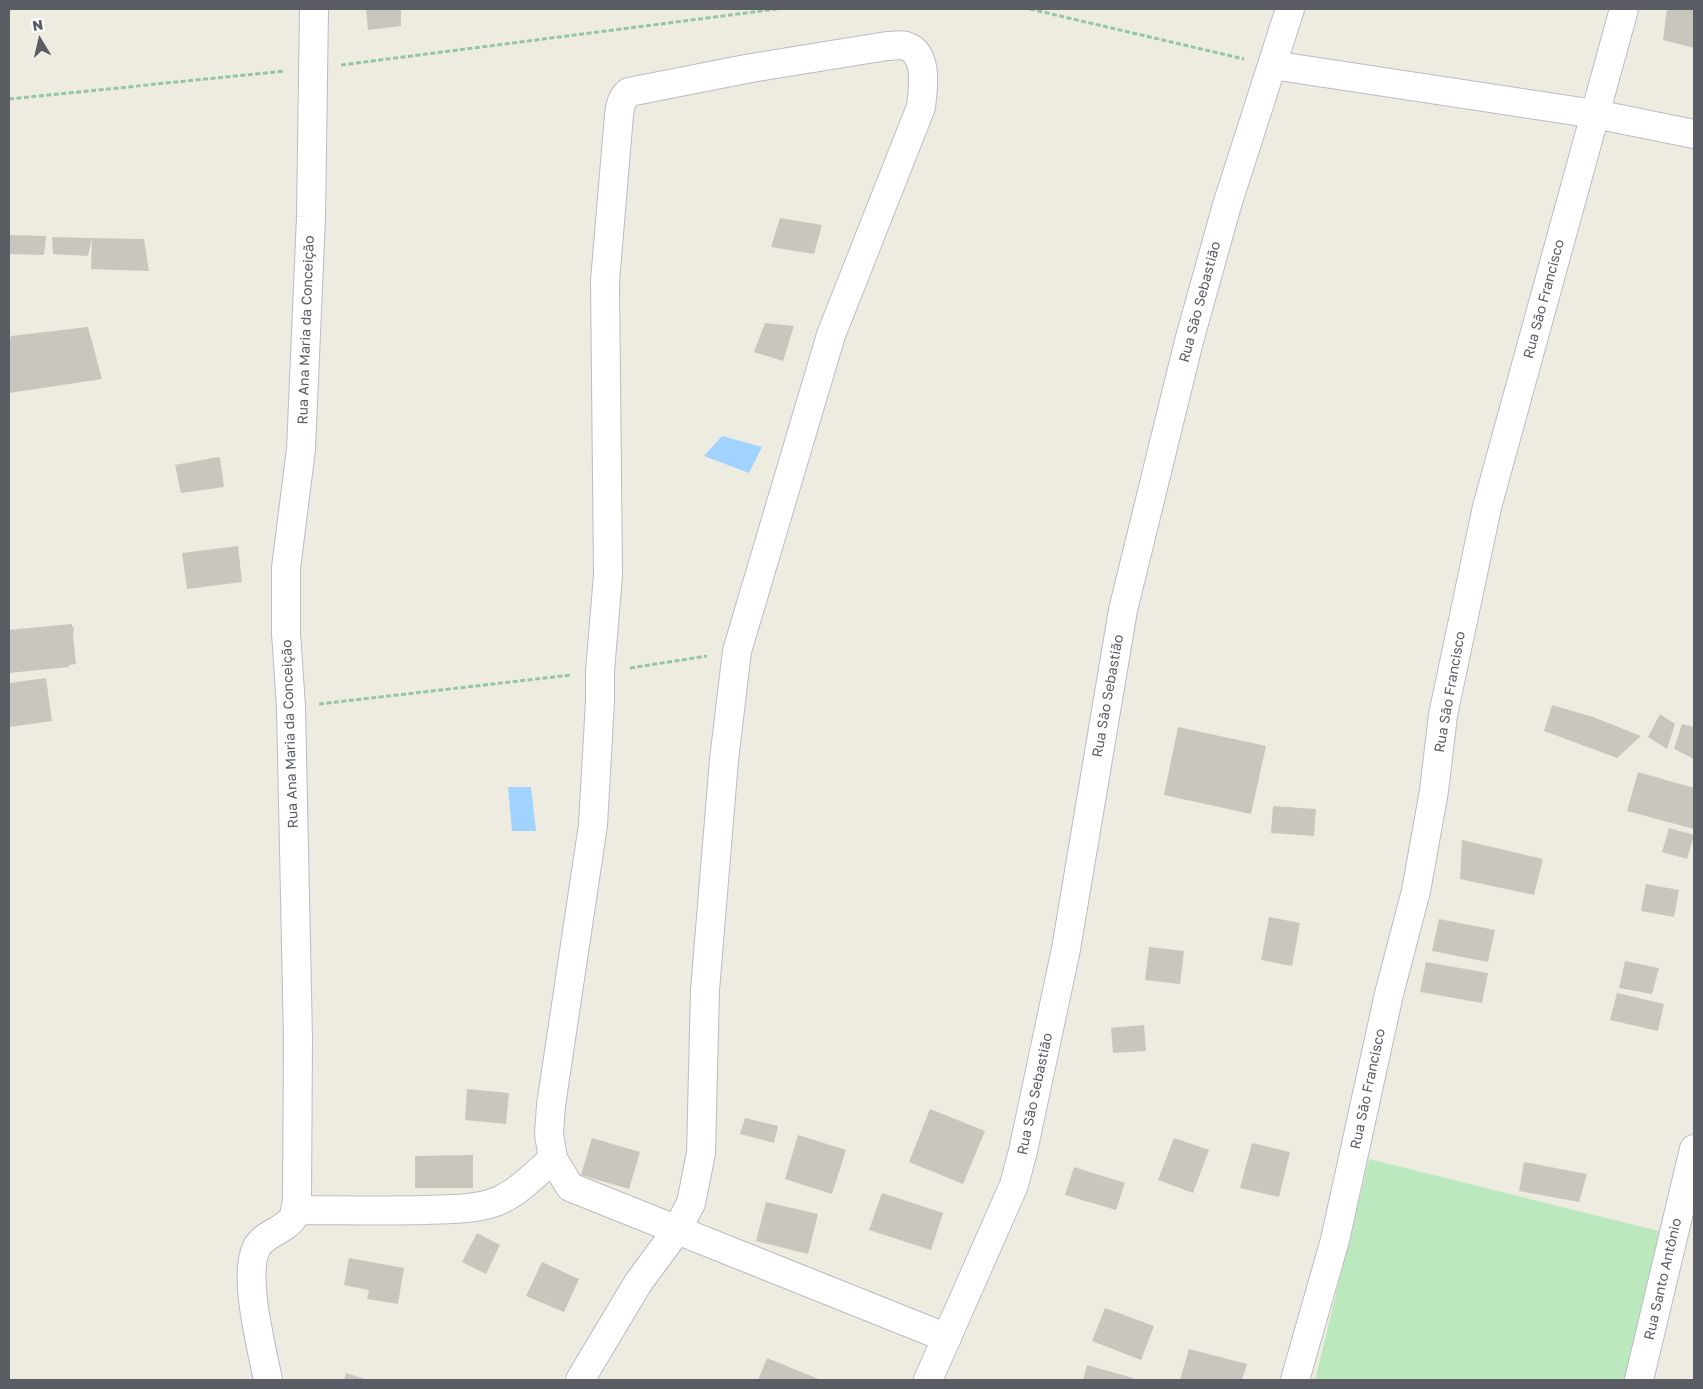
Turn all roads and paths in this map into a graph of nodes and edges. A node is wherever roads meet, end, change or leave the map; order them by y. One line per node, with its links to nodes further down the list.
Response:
1 (314, 9): 7 (street, Rua Ana Maria da Conceição)
2 (777, 9): 7 (path)
3 (1030, 9): 6 (path)
4 (1290, 9): 6 (street, Rua São Sebastião)
5 (1624, 9): 9 (street, Rua São Francisco)
6 (1272, 65): 9 (street); 18 (street, Rua São Sebastião)
7 (312, 68): 8 (path); 13 (street, Rua Ana Maria da Conceição)
8 (9, 99)
9 (1595, 114): 10 (street); 22 (street, Rua São Francisco)
10 (1694, 134)
11 (738, 651): 12 (path); 12 (street); 17 (street)
12 (600, 672): 13 (path); 15 (street)
13 (291, 707): 16 (street, Rua Ana Maria da Conceição)
14 (1694, 1148): 23 (street, Rua Santo Antônio)
15 (553, 1159): 16 (street); 17 (street)
16 (295, 1210): 19 (street)
17 (677, 1230): 18 (street); 20 (street)
18 (947, 1338): 21 (street, Rua São Sebastião)
19 (268, 1380)
20 (580, 1380)
21 (928, 1380)
22 (1295, 1380)
23 (1639, 1380)

